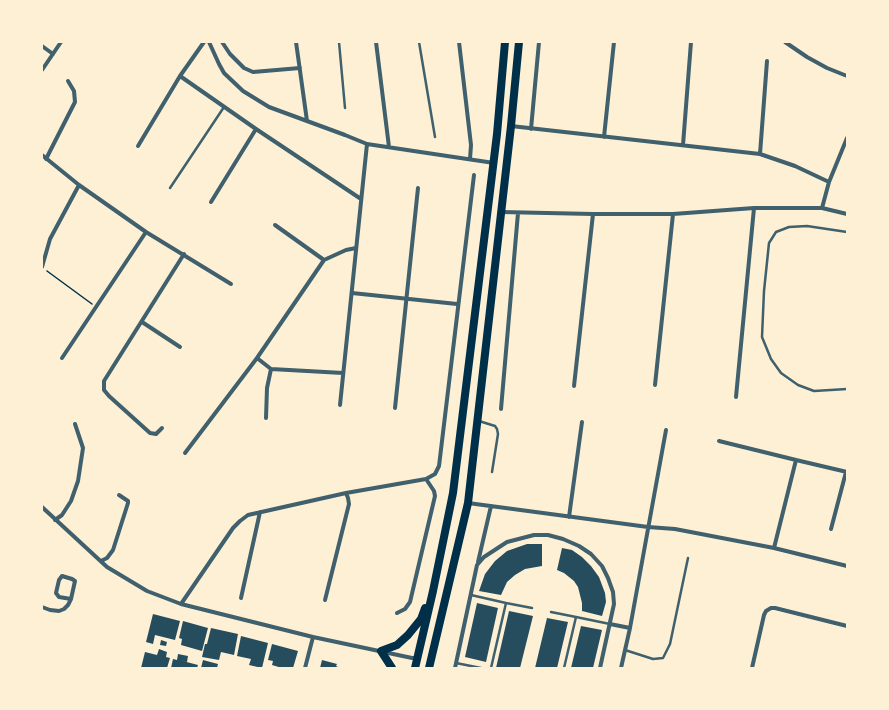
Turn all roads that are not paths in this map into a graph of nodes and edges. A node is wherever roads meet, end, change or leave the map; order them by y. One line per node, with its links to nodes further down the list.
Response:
1 (61, 42): 17 (street)
2 (204, 42): 21 (street)
3 (209, 42): 26 (street)
4 (222, 42): 19 (street)
5 (296, 42): 19 (street)
6 (339, 42): 25 (lane)
7 (376, 42): 37 (street)
8 (419, 42): 31 (lane)
9 (459, 42): 40 (street)
10 (505, 42): 30 (main road)
11 (519, 42): 27 (main road)
12 (539, 42): 29 (street)
13 (614, 42): 32 (street)
14 (691, 42): 35 (street)
15 (785, 42): 22 (street)
16 (42, 46): 17 (street)
17 (53, 54): 20 (street)
18 (767, 61): 38 (street)
19 (300, 68): 26 (street)
20 (42, 70)
21 (180, 76): 24 (street); 36 (street)
22 (847, 76)
23 (68, 81): 41 (street)
24 (224, 107): 28 (street); 46 (lane)
25 (345, 108)
26 (307, 121): 34 (street)
27 (511, 126): 29 (street); 30 (main road); 52 (main road)
28 (256, 129): 48 (street); 49 (street)
29 (531, 129): 32 (street)
30 (497, 134): 42 (main road)
31 (435, 137)
32 (604, 137): 35 (street)
33 (847, 138): 44 (street)
34 (367, 144): 37 (street); 48 (street)
35 (682, 145): 38 (street)
36 (138, 146)
37 (389, 147): 40 (street)
38 (760, 154): 44 (street)
39 (42, 155): 41 (street)
40 (470, 158): 42 (street)
41 (46, 159): 45 (street)
42 (494, 162): 109 (main road)
43 (474, 175): 67 (street)
44 (829, 182): 51 (street)
45 (78, 185): 58 (street); 63 (street)
46 (170, 188)
47 (418, 188): 66 (street)
48 (361, 199): 60 (street)
49 (211, 202)
50 (754, 208): 51 (street); 55 (street); 77 (street)
51 (822, 208): 56 (street)
52 (500, 212): 53 (street); 82 (main road)
53 (518, 213): 54 (street); 80 (street)
54 (593, 214): 55 (street); 75 (street)
55 (673, 214): 74 (street)
56 (847, 214)
57 (275, 225): 62 (street)
58 (146, 232): 61 (street); 70 (street)
59 (847, 232): 76 (lane)
60 (356, 248): 62 (street); 65 (street)
61 (184, 254): 64 (street); 68 (street)
62 (324, 260): 71 (street)
63 (42, 267)
64 (231, 284)
65 (352, 293): 66 (street); 73 (street)
66 (406, 298): 67 (street); 79 (street)
67 (458, 304): 92 (street)
68 (142, 322): 69 (street); 85 (street)
69 (180, 347)
70 (62, 358)
71 (257, 358): 72 (street); 88 (street)
72 (271, 369): 73 (street); 81 (street)
73 (343, 373): 78 (street)
74 (655, 385)
75 (574, 386)
76 (847, 389)
77 (736, 396)
78 (340, 405)
79 (395, 408)
80 (501, 409)
81 (266, 418)
82 (477, 421): 90 (lane); 95 (main road)
83 (582, 422): 99 (street)
84 (75, 424): 100 (street)
85 (162, 428)
86 (666, 430): 101 (street)
87 (719, 441): 89 (street)
88 (185, 453)
89 (796, 460): 91 (street); 103 (street)
90 (492, 472)
91 (846, 472): 102 (street)
92 (426, 478): 93 (street); 119 (street)
93 (346, 493): 98 (street); 113 (street)
94 (119, 495): 106 (street)
95 (468, 503): 96 (street); 105 (main road)
96 (491, 506): 99 (street); 107 (street)
97 (42, 507): 100 (street)
98 (260, 512): 111 (street); 115 (street)
99 (569, 516): 101 (street)
100 (55, 520): 106 (street)
101 (648, 527): 103 (street); 123 (street)
102 (831, 529)
103 (774, 548): 108 (street)
104 (688, 558): 125 (lane)
105 (454, 560): 127 (main road); 132 (main road)
106 (101, 561): 115 (street)
107 (477, 565): 110 (street); 121 (street)
108 (847, 566)
109 (433, 591): 126 (main road); 127 (main road)
110 (471, 595): 114 (lane); 128 (street)
111 (241, 598)
112 (71, 599): 112 (street); 116 (street)
113 (325, 600)
114 (506, 603): 117 (lane); 135 (lane)
115 (180, 604): 124 (street)
116 (42, 607)
117 (532, 608)
118 (551, 612): 120 (lane)
119 (397, 613)
120 (576, 616): 121 (lane); 136 (lane)
121 (610, 624): 123 (street); 137 (street)
122 (847, 626): 139 (street)
123 (630, 628): 125 (street)
124 (313, 637): 126 (street); 129 (street)
125 (625, 650): 138 (street)
126 (381, 651): 127 (street); 130 (main road)
127 (417, 658): 131 (main road)
128 (456, 663): 133 (street); 134 (lane)
129 (306, 668)
130 (392, 668)
131 (415, 668)
132 (429, 668)
133 (455, 668)
134 (481, 668)
135 (491, 668)
136 (564, 668)
137 (600, 668)
138 (621, 668)
139 (752, 668)

